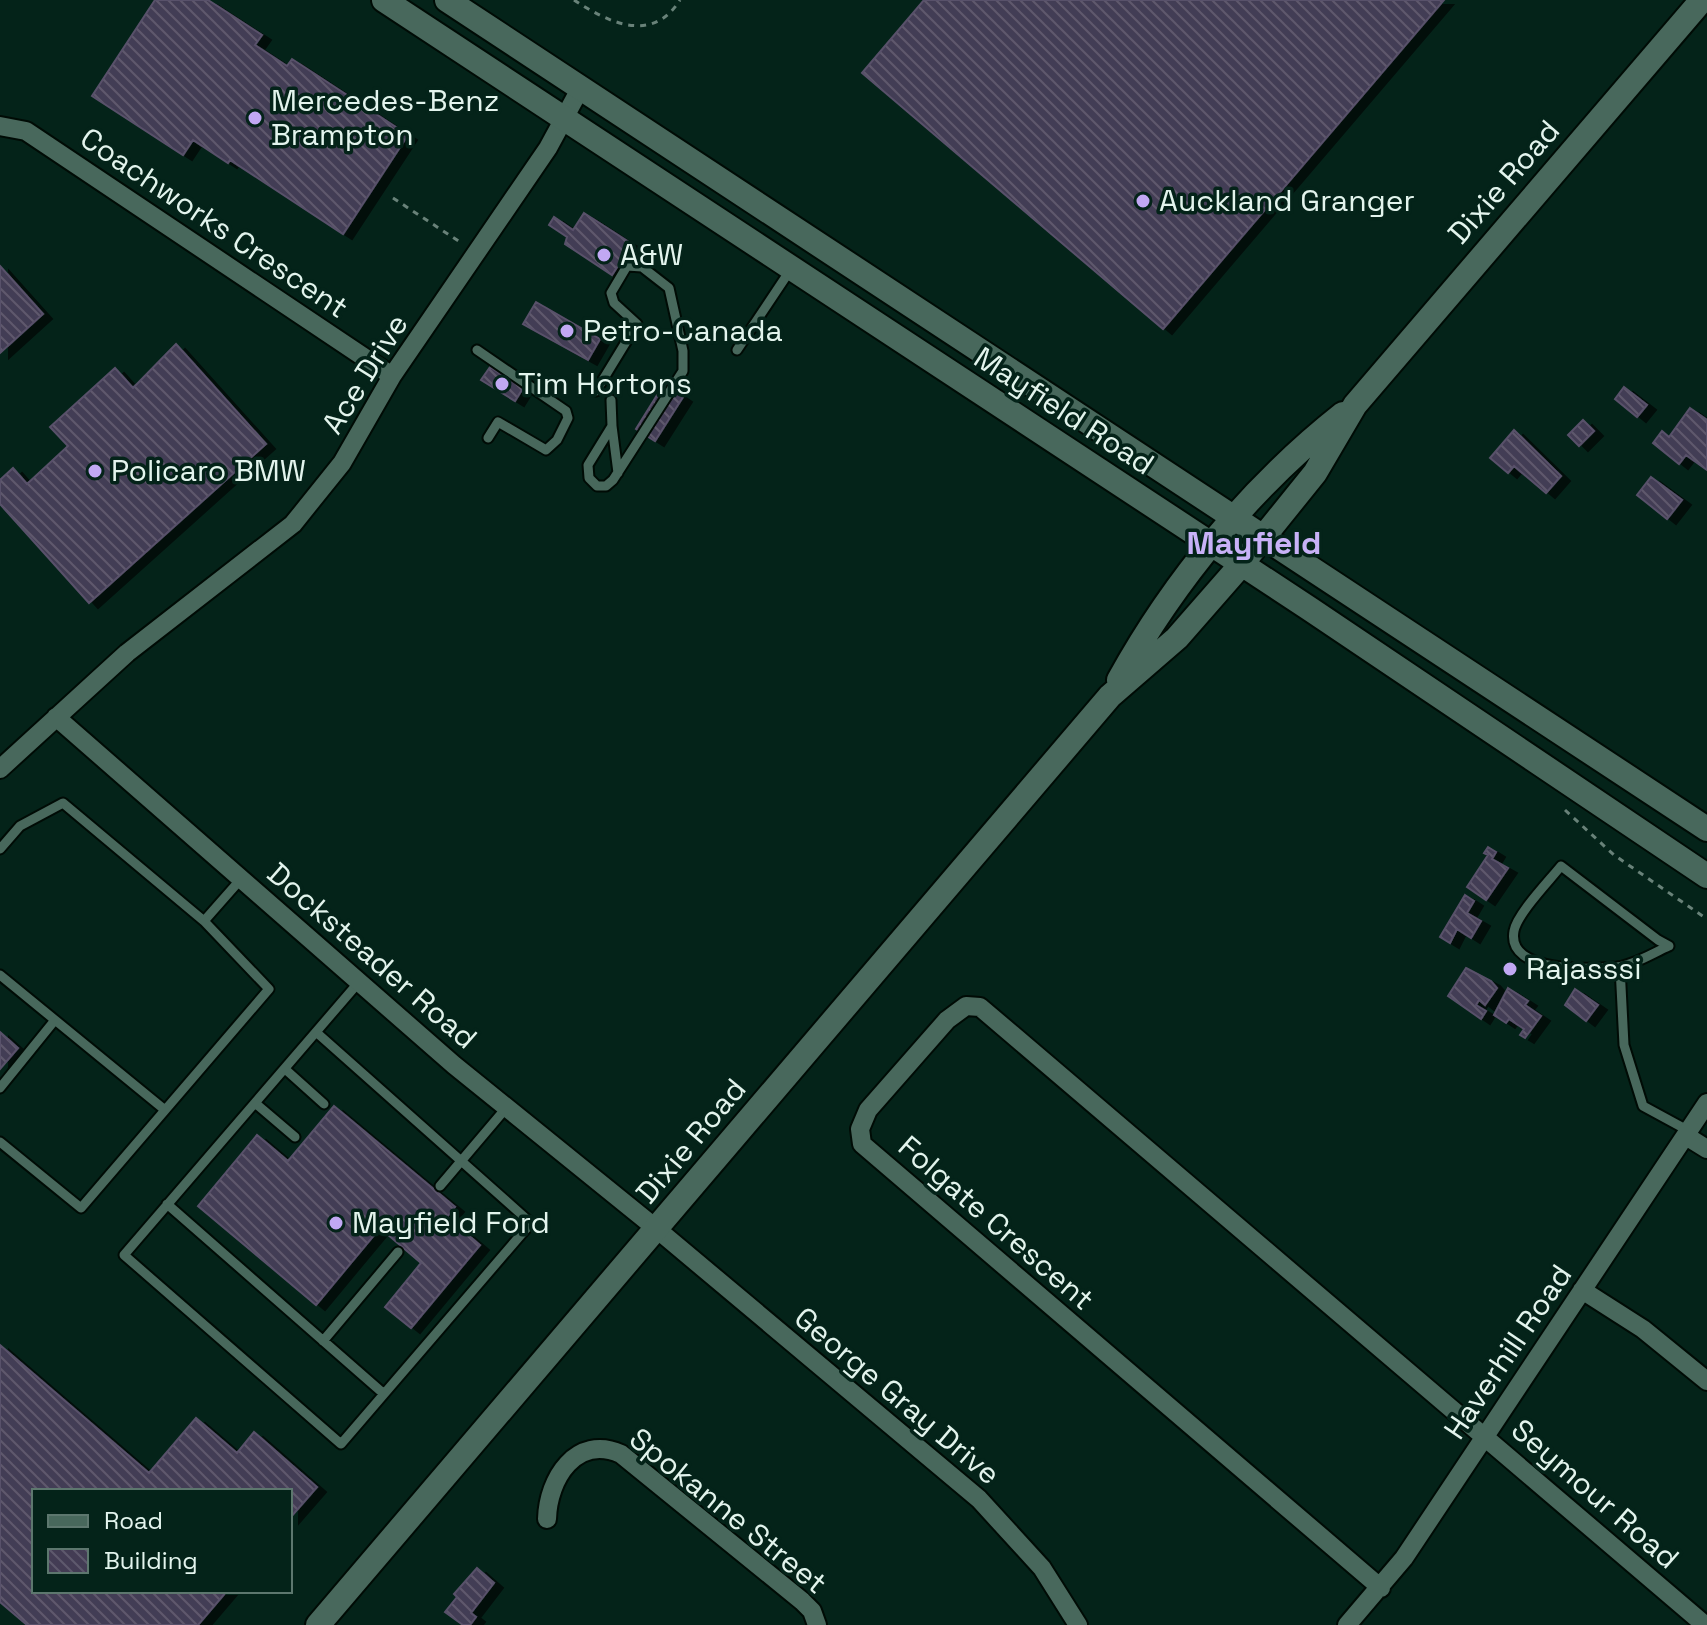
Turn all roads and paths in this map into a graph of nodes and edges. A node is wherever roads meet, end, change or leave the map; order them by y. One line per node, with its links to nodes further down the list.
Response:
1 (384, 0): 7 (main road, Mayfield Road)
2 (447, 0): 6 (main road, Mayfield Road)
3 (574, 0): 4 (path)
4 (680, 0)
5 (1702, 0): 17 (main road, Dixie Road)
6 (580, 89): 7 (street, Ace Drive); 21 (main road, Mayfield Road)
7 (564, 119): 10 (street, Ace Drive); 11 (main road, Mayfield Road)
8 (0, 126): 14 (street, Coachworks Crescent)
9 (393, 198): 10 (path)
10 (477, 253): 14 (street, Ace Drive)
11 (791, 269): 13 (lane); 23 (main road, Mayfield Road)
12 (477, 350): 19 (lane)
13 (737, 350)
14 (392, 376): 26 (street, Ace Drive)
15 (596, 391): 20 (lane)
16 (611, 400): 18 (lane)
17 (1355, 405): 21 (main road, Dixie Road); 22 (main road, Dixie Road)
18 (612, 426): 20 (lane); 20 (lane)
19 (488, 438)
20 (618, 473)
21 (1236, 519): 22 (main road, Mayfield Road); 23 (main road, Dixie Road)
22 (1263, 537): 24 (main road, Dixie Road); 29 (main road, Mayfield Road)
23 (1212, 547): 24 (main road, Mayfield Road); 25 (main road, Dixie Road)
24 (1240, 566): 25 (main road, Dixie Road); 31 (main road, Mayfield Road)
25 (1110, 696): 54 (main road, Dixie Road)
26 (56, 717): 27 (street, Ace Drive); 32 (street, Docksteader Road)
27 (0, 769)
28 (1565, 810): 33 (path)
29 (1707, 829)
30 (0, 849): 34 (lane)
31 (1707, 876)
32 (241, 879): 34 (lane); 37 (street, Docksteader Road)
33 (1707, 919)
34 (204, 921): 46 (lane)
35 (1620, 967): 35 (lane); 47 (lane)
36 (0, 975): 38 (lane)
37 (359, 982): 39 (lane); 45 (street, Docksteader Road)
38 (55, 1020): 41 (lane); 46 (lane)
39 (316, 1032): 40 (lane); 51 (lane)
40 (285, 1069): 42 (lane); 44 (lane)
41 (0, 1088)
42 (255, 1103): 48 (lane); 53 (lane)
43 (1707, 1103): 47 (street, Haverhill Road)
44 (324, 1104)
45 (507, 1107): 51 (lane); 54 (street, Docksteader Road)
46 (165, 1110): 49 (lane)
47 (1687, 1133): 50 (street); 56 (street, Haverhill Road)
48 (295, 1137)
49 (0, 1142)
50 (1707, 1149)
51 (461, 1161): 52 (lane); 59 (lane)
52 (440, 1186)
53 (167, 1204): 57 (lane); 59 (lane)
54 (658, 1230): 63 (main road, Dixie Road); 65 (street, George Gray Drive)
55 (398, 1252): 57 (lane)
56 (1582, 1290): 58 (street); 60 (street, Haverhill Road)
57 (323, 1341): 59 (lane)
58 (1707, 1381)
59 (384, 1394)
60 (1486, 1436): 62 (street, Haverhill Road); 62 (street, Folgate Crescent); 67 (street, Seymour Road)
61 (547, 1519): 64 (street, Spokanne Street)
62 (1381, 1588): 66 (street, Haverhill Road)
63 (318, 1625)
64 (817, 1625)
65 (1078, 1625)
66 (1347, 1625)
67 (1705, 1625)

